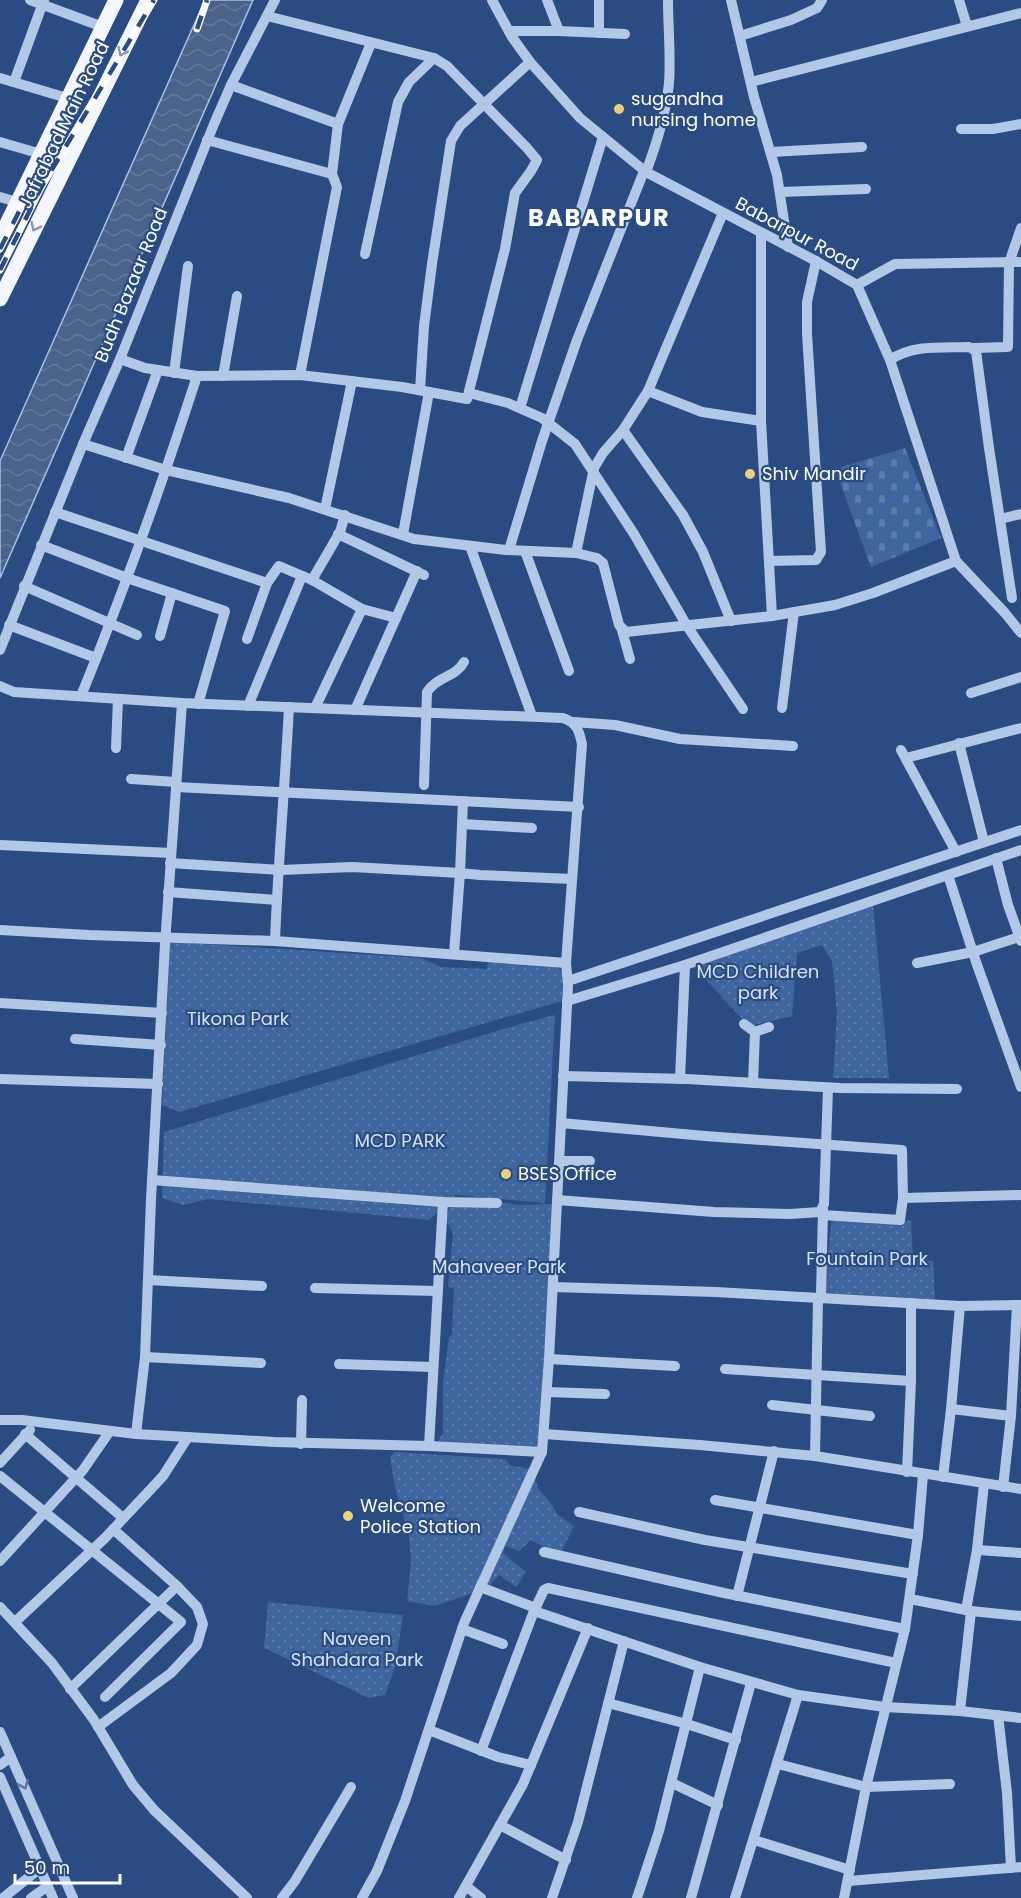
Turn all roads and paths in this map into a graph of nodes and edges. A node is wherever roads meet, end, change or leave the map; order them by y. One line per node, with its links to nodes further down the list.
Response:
1 (30, 0): 12 (street)
2 (116, 0): 16 (main road, Jafrabad Main Road)
3 (148, 0): 58 (main road, Jafrabad Main Road, one-way to 58)
4 (275, 0): 14 (street, Budh Bazaar Road)
5 (492, 0): 17 (street, Babarpur Road)
6 (548, 0): 18 (street)
7 (599, 0): 19 (street)
8 (668, 0): 40 (street)
9 (731, 0): 21 (street)
10 (822, 0): 21 (street)
11 (959, 0): 15 (street)
12 (43, 2): 16 (street); 26 (street)
13 (1021, 13): 15 (street)
14 (267, 16): 22 (street); 28 (street, Budh Bazaar Road)
15 (967, 26): 27 (street)
16 (103, 27): 29 (main road, Jafrabad Main Road)
17 (509, 32): 18 (street); 24 (street, Babarpur Road)
18 (559, 32): 19 (street)
19 (598, 33): 20 (street)
20 (624, 34)
21 (740, 36): 27 (street)
22 (371, 43): 23 (street); 31 (street)
23 (434, 58): 30 (street); 51 (street)
24 (530, 62): 30 (street); 34 (street, Babarpur Road)
25 (0, 78): 26 (street)
26 (14, 82): 29 (street)
27 (751, 82): 38 (street)
28 (231, 85): 31 (street); 35 (street, Budh Bazaar Road)
29 (67, 98): 39 (main road, Jafrabad Main Road)
30 (483, 104): 68 (street); 70 (street)
31 (338, 124): 41 (street)
32 (1021, 124): 33 (street)
33 (961, 129)
34 (603, 137): 40 (street, Babarpur Road); 71 (street)
35 (207, 140): 41 (street); 60 (street, Budh Bazaar Road)
36 (0, 142): 39 (street)
37 (862, 147): 38 (street)
38 (771, 152): 43 (street)
39 (41, 154): 45 (main road, Jafrabad Main Road)
40 (645, 172): 46 (street, Babarpur Road); 73 (street)
41 (332, 174): 64 (street)
42 (866, 189): 43 (street)
43 (780, 192): 50 (street)
44 (0, 197): 45 (street)
45 (17, 202): 49 (main road, Jafrabad Main Road)
46 (723, 213): 48 (street, Babarpur Road); 69 (street)
47 (1021, 228): 54 (street)
48 (761, 233): 50 (street, Babarpur Road); 72 (street)
49 (0, 238)
50 (788, 247): 52 (street, Babarpur Road)
51 (365, 254)
52 (816, 261): 56 (street, Babarpur Road); 92 (street)
53 (1021, 262): 54 (street)
54 (1009, 263): 56 (street); 59 (street)
55 (188, 266): 63 (street)
56 (857, 285): 61 (street, Babarpur Road)
57 (237, 296): 66 (street)
58 (0, 299)
59 (973, 348): 61 (street); 83 (street)
60 (120, 359): 62 (street); 75 (street, Budh Bazaar Road)
61 (890, 360): 93 (street, Babarpur Road)
62 (158, 370): 63 (street); 76 (street)
63 (174, 373): 65 (street)
64 (300, 375): 66 (street); 67 (street)
65 (197, 376): 66 (street); 77 (street)
66 (223, 376)
67 (352, 381): 68 (street); 79 (street)
68 (424, 391): 70 (street); 85 (street)
69 (648, 391): 72 (street); 74 (street)
70 (469, 393): 71 (street)
71 (520, 408): 73 (street)
72 (761, 421): 92 (street)
73 (549, 422): 78 (street); 89 (street)
74 (623, 430): 78 (street); 105 (street)
75 (82, 444): 76 (street); 80 (street, Budh Bazaar Road)
76 (126, 458): 77 (street)
77 (166, 470): 79 (street); 86 (street)
78 (593, 470): 91 (street); 108 (street)
79 (325, 509): 82 (street)
80 (55, 512): 86 (street); 87 (street, Budh Bazaar Road)
81 (1021, 514): 83 (street)
82 (345, 515): 84 (street); 85 (street)
83 (1000, 519): 99 (street)
84 (339, 534): 95 (street); 104 (street)
85 (403, 534): 88 (street)
86 (141, 540): 94 (street); 96 (street)
87 (41, 545): 94 (street); 97 (street, Budh Bazaar Road)
88 (470, 546): 89 (street); 133 (street)
89 (509, 550): 90 (street)
90 (525, 550): 91 (street); 118 (street)
91 (576, 553): 109 (street)
92 (769, 561): 103 (street)
93 (956, 561): 100 (street, Babarpur Road); 102 (street)
94 (127, 578): 98 (street); 106 (street)
95 (307, 578): 96 (street); 101 (street); 126 (street)
96 (267, 583): 113 (street)
97 (24, 586): 106 (street); 107 (street, Budh Bazaar Road)
98 (172, 593): 112 (street); 125 (street)
99 (1017, 598): 100 (street)
100 (996, 604): 110 (street, Babarpur Road)
101 (362, 609): 104 (street); 128 (street)
102 (794, 612): 103 (street); 129 (street)
103 (772, 616): 105 (street)
104 (396, 618): 130 (street)
105 (731, 621): 108 (street)
106 (111, 623): 111 (street); 115 (street)
107 (9, 624): 114 (street, Budh Bazaar Road); 115 (street)
108 (687, 626): 109 (street); 131 (street)
109 (621, 627): 116 (street)
110 (1021, 633)
111 (137, 635)
112 (160, 636)
113 (247, 639)
114 (0, 650)
115 (96, 658): 122 (street)
116 (630, 659)
117 (464, 662): 132 (street)
118 (569, 671)
119 (1021, 677): 121 (street)
120 (0, 686): 122 (street)
121 (971, 693)
122 (81, 696): 123 (street)
123 (118, 699): 124 (street); 138 (street)
124 (182, 703): 125 (street); 140 (street)
125 (198, 704): 126 (street)
126 (248, 706): 127 (street)
127 (289, 707): 128 (street); 142 (street)
128 (315, 708): 130 (street)
129 (782, 708)
130 (356, 710): 132 (street)
131 (743, 710)
132 (426, 712): 133 (street); 141 (street)
133 (532, 716): 134 (street)
134 (573, 722): 137 (street); 144 (street)
135 (1021, 728): 136 (street)
136 (959, 743): 148 (street); 151 (street)
137 (793, 746)
138 (116, 748)
139 (131, 779): 140 (street)
140 (176, 785): 142 (street); 152 (street)
141 (424, 785)
142 (285, 791): 143 (street); 154 (street)
143 (463, 801): 144 (street); 145 (street)
144 (579, 807): 157 (street)
145 (462, 824): 146 (street); 155 (street)
146 (532, 828)
147 (1021, 830): 148 (street)
148 (984, 842): 151 (street)
149 (0, 844): 152 (street)
150 (1021, 850): 153 (street)
151 (956, 852): 169 (street)
152 (171, 858): 154 (street); 158 (street)
153 (996, 858): 156 (street); 162 (street)
154 (278, 870): 155 (street); 159 (street)
155 (460, 873): 157 (street); 165 (street)
156 (948, 875): 164 (street); 168 (street)
157 (572, 879): 166 (street)
158 (168, 892): 159 (street); 161 (street)
159 (277, 900): 163 (street)
160 (0, 930): 161 (street)
161 (165, 937): 163 (street); 171 (street)
162 (1020, 939): 164 (street)
163 (276, 941): 165 (street)
164 (973, 952): 167 (street); 182 (street)
165 (454, 954): 166 (street)
166 (566, 963): 169 (street)
167 (917, 963)
168 (685, 965): 169 (street); 179 (street)
169 (568, 990): 177 (street)
170 (0, 1003): 171 (street)
171 (162, 1013): 176 (street)
172 (744, 1024): 174 (street)
173 (769, 1027): 174 (street)
174 (755, 1032): 180 (street)
175 (75, 1039): 176 (street)
176 (160, 1045): 181 (street)
177 (563, 1077): 179 (street); 185 (street)
178 (0, 1079): 181 (street)
179 (680, 1079): 180 (street)
180 (753, 1083): 183 (street)
181 (158, 1084): 189 (street)
182 (1021, 1087)
183 (828, 1088): 184 (street); 186 (street)
184 (957, 1089)
185 (561, 1123): 186 (street); 187 (street)
186 (827, 1144): 191 (street); 195 (street)
187 (559, 1161): 188 (street); 192 (street)
188 (590, 1161)
189 (152, 1180): 193 (street); 196 (street)
190 (1021, 1195): 191 (street)
191 (903, 1198): 195 (street)
192 (557, 1200): 195 (street); 198 (street)
193 (443, 1202): 194 (street); 200 (street)
194 (497, 1203)
195 (823, 1212): 201 (street)
196 (148, 1280): 197 (street); 205 (street)
197 (262, 1286)
198 (553, 1287): 201 (street); 206 (street)
199 (315, 1288): 200 (street)
200 (436, 1291): 210 (street)
201 (819, 1296): 202 (street); 212 (street)
202 (911, 1303): 204 (street); 213 (street)
203 (1019, 1305): 204 (street); 221 (street)
204 (960, 1306): 219 (street)
205 (145, 1357): 207 (street); 226 (street)
206 (549, 1359): 209 (street); 214 (street)
207 (261, 1363)
208 (339, 1364): 210 (street)
209 (675, 1366)
210 (432, 1367): 230 (street)
211 (725, 1369): 212 (street)
212 (816, 1375): 213 (street); 218 (street)
213 (911, 1381): 235 (street)
214 (547, 1392): 215 (street); 227 (street)
215 (605, 1394)
216 (302, 1400): 229 (street)
217 (772, 1405): 218 (street)
218 (815, 1409): 220 (street); 233 (street)
219 (951, 1409): 221 (street); 238 (street)
220 (870, 1416)
221 (1011, 1416): 241 (street)
222 (0, 1420): 223 (street)
223 (37, 1422): 224 (street); 225 (street)
224 (110, 1431): 226 (street); 239 (street)
225 (26, 1434): 234 (street); 239 (street)
226 (136, 1434): 228 (street)
227 (544, 1434): 231 (street); 232 (street)
228 (188, 1437): 229 (street); 247 (street)
229 (302, 1443): 230 (street)
230 (429, 1446): 232 (street)
231 (774, 1451): 233 (street); 244 (street)
232 (542, 1452): 258 (street)
233 (815, 1456): 235 (street)
234 (0, 1463)
235 (907, 1472): 236 (street)
236 (923, 1475): 238 (street); 249 (street)
237 (0, 1476): 245 (street)
238 (943, 1477): 240 (street)
239 (76, 1479): 245 (street); 247 (street)
240 (984, 1484): 241 (street); 252 (street)
241 (1003, 1487): 242 (street)
242 (1021, 1489)
243 (715, 1500): 244 (street)
244 (759, 1508): 249 (street); 250 (street)
245 (45, 1512): 251 (street); 255 (street)
246 (579, 1512): 250 (street)
247 (123, 1518): 248 (street)
248 (113, 1529): 251 (street); 257 (street)
249 (918, 1535): 256 (street)
250 (749, 1547): 256 (street); 259 (street)
251 (92, 1550): 261 (street); 266 (street)
252 (977, 1550): 254 (street); 264 (street)
253 (543, 1552): 259 (street)
254 (1021, 1553)
255 (0, 1561)
256 (913, 1574): 260 (street)
257 (177, 1586): 261 (street); 284 (street)
258 (480, 1587): 263 (street); 268 (street)
259 (737, 1596): 269 (street)
260 (909, 1599): 264 (street); 269 (street)
261 (159, 1603): 275 (street); 277 (street)
262 (0, 1607): 266 (street)
263 (535, 1609): 267 (street); 272 (street); 288 (street)
264 (969, 1610): 265 (street); 280 (street)
265 (1021, 1616)
266 (15, 1622): 275 (street)
267 (588, 1628): 270 (street); 292 (street)
268 (462, 1629): 271 (street); 285 (street)
269 (905, 1629): 272 (street)
270 (624, 1641): 273 (street); 278 (street)
271 (503, 1644)
272 (896, 1663): 279 (street)
273 (700, 1667): 274 (street); 283 (street)
274 (751, 1683): 276 (street); 287 (street)
275 (70, 1689): 284 (street)
276 (798, 1695): 279 (street); 290 (street)
277 (105, 1697)
278 (608, 1703): 283 (street); 301 (street)
279 (885, 1707): 280 (street); 297 (street)
280 (960, 1711): 281 (street)
281 (998, 1715): 282 (street); 302 (street)
282 (1021, 1718)
283 (687, 1725): 287 (street); 294 (street)
284 (98, 1726): 311 (street)
285 (429, 1730): 288 (street); 313 (street)
286 (0, 1732): 289 (street)
287 (736, 1740): 298 (street)
288 (481, 1751): 292 (street)
289 (11, 1757): 291 (street); 310 (street, one-way to 310)
290 (778, 1764): 297 (street); 300 (street)
291 (0, 1765)
292 (531, 1765): 299 (street)
293 (0, 1777): 303 (street)
294 (672, 1783): 298 (street); 317 (street)
295 (950, 1784): 297 (street)
296 (351, 1787): 312 (street)
297 (866, 1787): 304 (street)
298 (718, 1804): 318 (street)
299 (500, 1825): 301 (street); 306 (street)
300 (754, 1840): 304 (street); 319 (street)
301 (566, 1860): 316 (street)
302 (1016, 1868): 304 (street)
303 (39, 1869): 305 (street); 307 (street)
304 (849, 1875): 320 (street)
305 (48, 1886): 308 (street); 309 (street)
306 (467, 1887): 314 (street); 315 (street)
307 (3, 1898)
308 (31, 1898)
309 (53, 1898)
310 (73, 1898)
311 (247, 1898)
312 (282, 1898)
313 (362, 1898)
314 (459, 1898)
315 (482, 1898)
316 (552, 1898)
317 (637, 1898)
318 (691, 1898)
319 (735, 1898)
320 (844, 1898)

